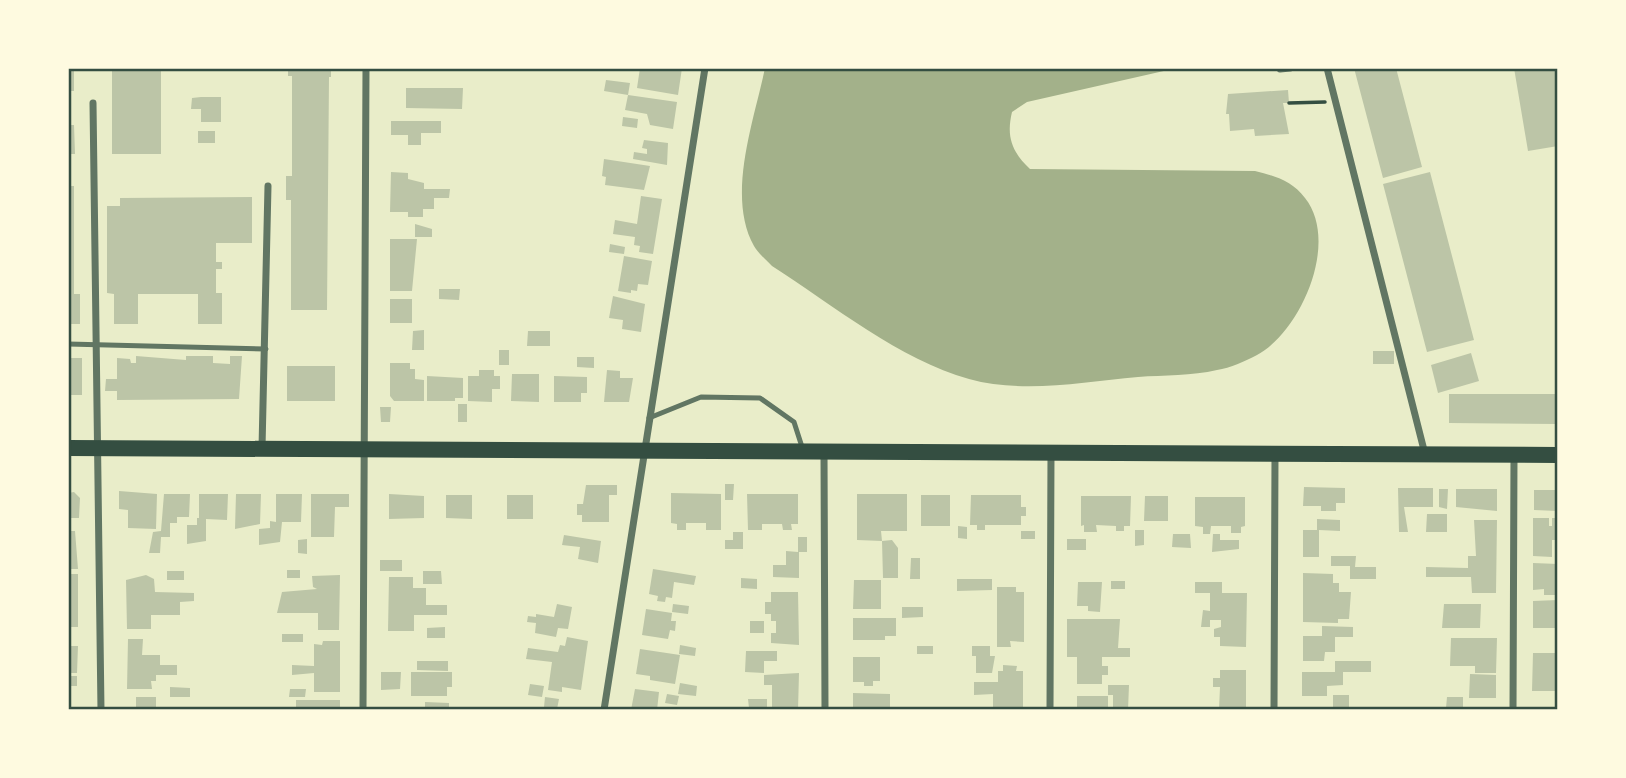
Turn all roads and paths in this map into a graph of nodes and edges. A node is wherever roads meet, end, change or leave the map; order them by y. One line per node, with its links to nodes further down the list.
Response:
1 (366, 68): 17 (street)
2 (705, 68): 13 (street)
3 (1290, 68): 5 (street)
4 (1326, 68): 6 (street)
5 (1280, 69)
6 (1334, 101): 8 (path); 23 (street)
7 (93, 103): 11 (street)
8 (1289, 103)
9 (268, 186): 12 (street)
10 (68, 344): 11 (lane)
11 (96, 344): 12 (lane); 15 (street)
12 (265, 349): 16 (street)
13 (649, 418): 18 (street); 19 (lane)
14 (68, 448): 15 (main road)
15 (100, 448): 16 (main road); 26 (street)
16 (262, 449): 17 (main road)
17 (365, 450): 18 (main road); 27 (street)
18 (644, 450): 19 (main road); 28 (street)
19 (803, 450): 20 (main road)
20 (824, 450): 21 (main road); 29 (street)
21 (1051, 452): 22 (main road); 30 (street)
22 (1275, 455): 23 (main road); 31 (street)
23 (1425, 455): 24 (main road)
24 (1514, 455): 25 (main road); 32 (street)
25 (1558, 455)
26 (102, 710)
27 (363, 710)
28 (604, 710)
29 (825, 710)
30 (1050, 710)
31 (1274, 710)
32 (1513, 710)

